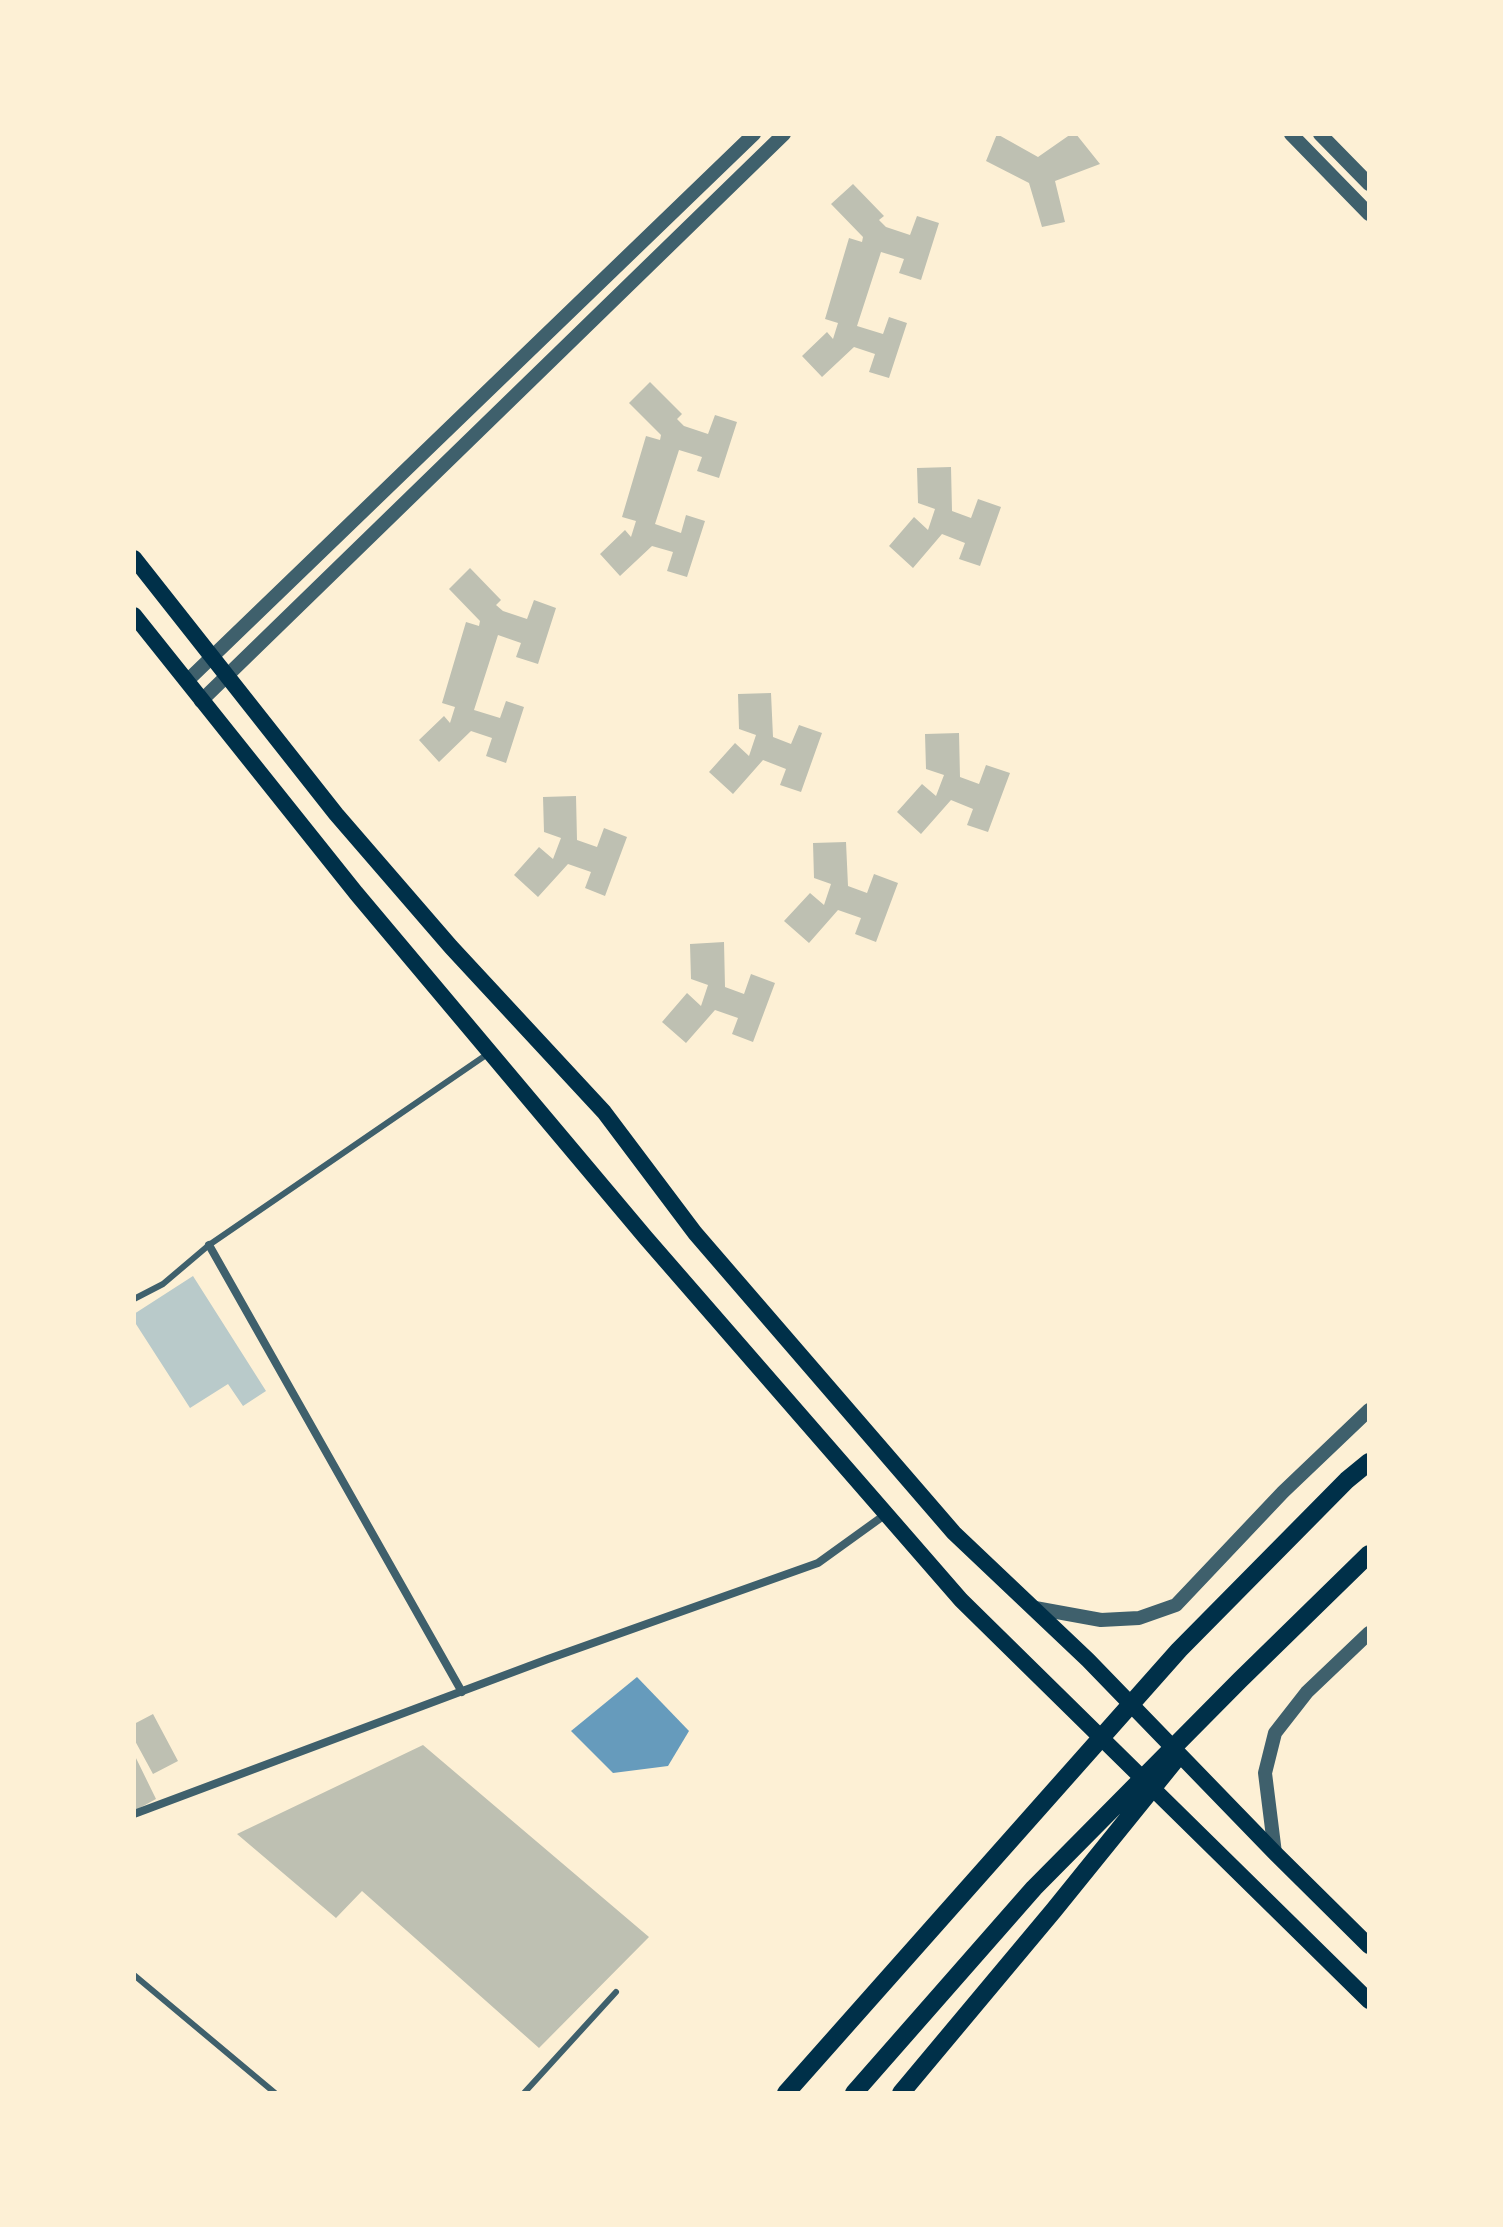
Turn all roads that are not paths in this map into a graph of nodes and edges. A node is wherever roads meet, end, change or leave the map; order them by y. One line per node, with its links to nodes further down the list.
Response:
1 (754, 134): 9 (street)
2 (784, 134): 10 (street)
3 (1291, 134): 6 (street)
4 (1320, 134): 5 (street)
5 (1369, 184)
6 (1369, 214)
7 (134, 558): 9 (main road)
8 (134, 615): 11 (main road)
9 (212, 656): 10 (main road); 11 (street)
10 (227, 676): 12 (street); 20 (main road)
11 (187, 681): 12 (main road)
12 (201, 701): 13 (main road)
13 (490, 1053): 14 (lane); 18 (main road)
14 (209, 1245): 15 (lane); 23 (street)
15 (134, 1299)
16 (1369, 1410): 20 (street)
17 (1369, 1462): 32 (main road)
18 (886, 1514): 23 (street); 29 (main road)
19 (1369, 1554): 22 (main road)
20 (1035, 1608): 25 (main road)
21 (1369, 1633): 25 (street)
22 (1240, 1680): 33 (main road); 34 (main road)
23 (462, 1692): 24 (street)
24 (134, 1814)
25 (1275, 1853): 26 (main road)
26 (1369, 1946)
27 (134, 1975): 30 (lane)
28 (616, 1992): 31 (lane)
29 (1369, 2001)
30 (275, 2093)
31 (524, 2093)
32 (786, 2093)
33 (854, 2093)
34 (901, 2093)

